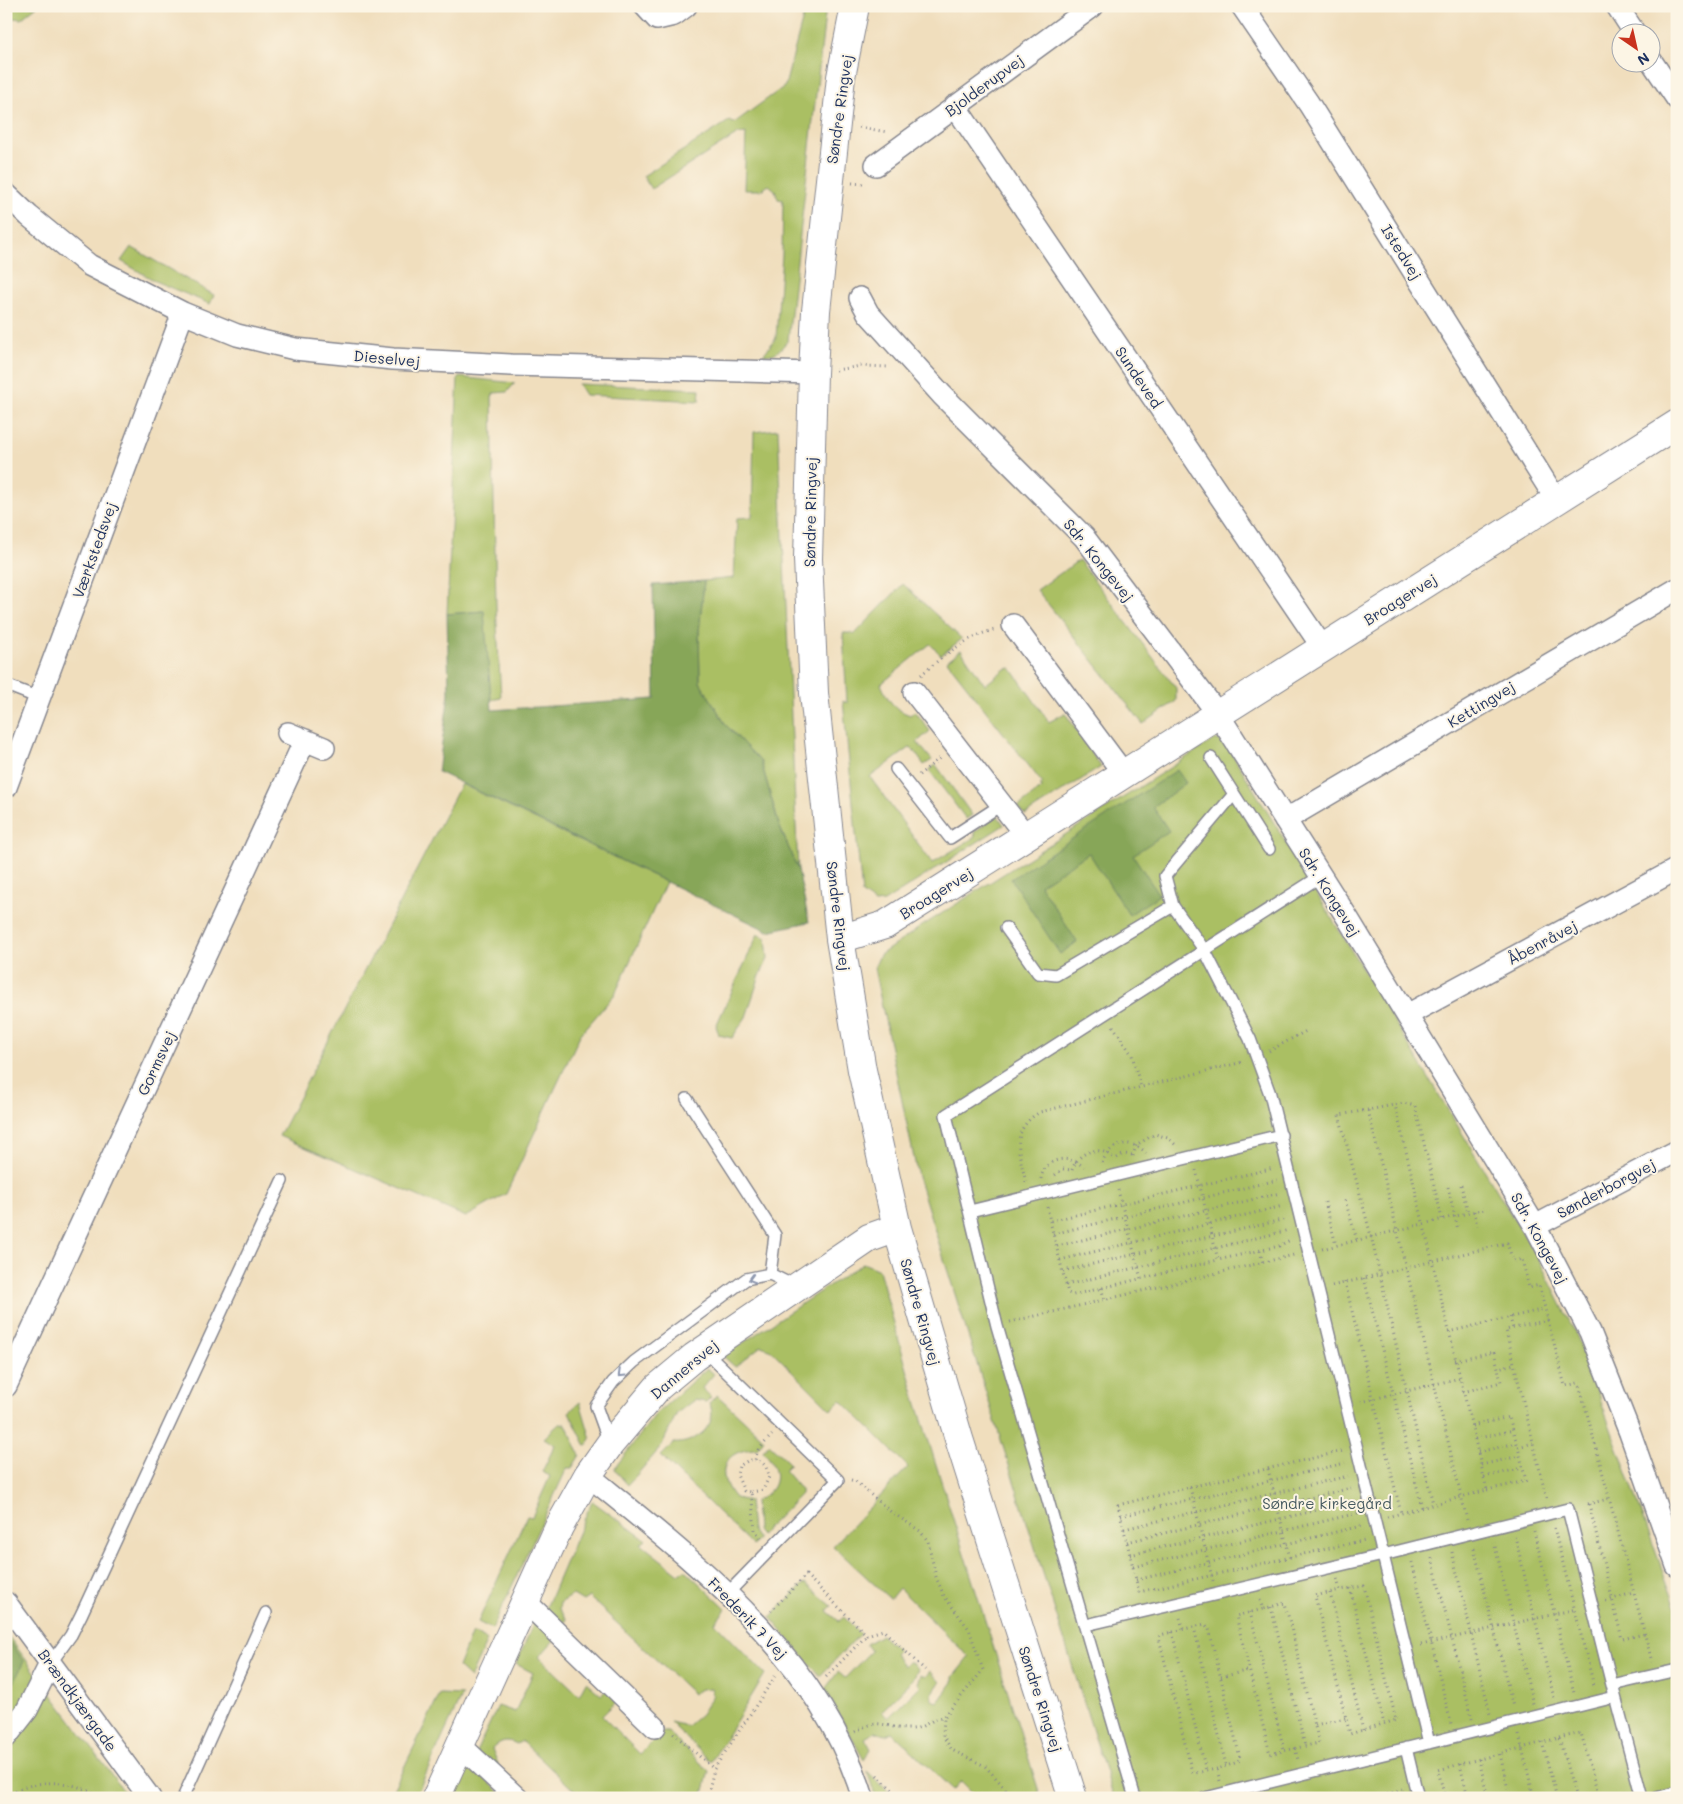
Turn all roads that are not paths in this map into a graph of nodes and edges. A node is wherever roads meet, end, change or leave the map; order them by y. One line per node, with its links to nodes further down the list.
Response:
1 (645, 6): 2 (street)
2 (686, 6)
3 (855, 6): 15 (main road, Søndre Ringvej)
4 (1093, 6): 10 (street, Bjolderupvej)
5 (1242, 6): 17 (street, Istedvej)
6 (1617, 6): 7 (street)
7 (1627, 22)
8 (1659, 72): 9 (street)
9 (1677, 99)
10 (954, 106): 11 (street, Bjolderupvej); 20 (street, Sundeved)
11 (876, 165)
12 (6, 194): 14 (street, Dieselvej)
13 (860, 298): 24 (street, Sdr. Kongevej)
14 (182, 313): 15 (street, Dieselvej); 23 (street, Værkstedsvej)
15 (813, 373): 39 (main road, Søndre Ringvej)
16 (1677, 424): 17 (main road, Broagervej)
17 (1557, 501): 20 (main road, Broagervej)
18 (1677, 588): 32 (street, Kettingvej)
19 (1013, 625): 28 (street)
20 (1323, 648): 24 (main road, Broagervej)
21 (6, 686): 23 (lane)
22 (914, 692): 31 (street)
23 (39, 698): 29 (street, Værkstedsvej)
24 (1218, 714): 28 (main road, Broagervej); 32 (street, Sdr. Kongevej)
25 (306, 740): 52 (street, Gormsvej)
26 (1211, 758): 30 (lane)
27 (896, 769): 31 (lane)
28 (1124, 774): 33 (main road, Broagervej)
29 (6, 787)
30 (1234, 794): 34 (lane); 37 (lane)
31 (1001, 805): 33 (street)
32 (1286, 820): 36 (street, Sdr. Kongevej)
33 (1026, 836): 39 (main road, Broagervej)
34 (1269, 849)
35 (1677, 869): 41 (street, Åbenråvej)
36 (1321, 876): 40 (lane); 41 (street, Sdr. Kongevej)
37 (1173, 906): 38 (lane); 40 (lane)
38 (1006, 928)
39 (840, 938): 48 (main road, Søndre Ringvej)
40 (1205, 951): 43 (lane); 46 (lane)
41 (1407, 1015): 47 (street, Sdr. Kongevej)
42 (687, 1099): 49 (lane)
43 (1281, 1135): 46 (lane); 55 (lane)
44 (1677, 1151): 47 (street, Sønderborgvej)
45 (282, 1181): 62 (lane)
46 (970, 1211): 61 (lane)
47 (1535, 1226): 56 (street, Sdr. Kongevej)
48 (896, 1228): 50 (main road, Dannersvej); 77 (main road, Søndre Ringvej)
49 (770, 1274): 50 (lane); 53 (lane, one-way to 53)
50 (798, 1287): 51 (main road, Dannersvej)
51 (704, 1350): 53 (main road, Dannersvej); 57 (lane)
52 (6, 1386)
53 (610, 1444): 54 (main road, Dannersvej)
54 (588, 1475): 57 (street, Frederik 7 Vej); 59 (main road, Dannersvej)
55 (1383, 1555): 61 (lane); 64 (lane); 68 (lane)
56 (1677, 1566)
57 (727, 1594): 76 (street, Frederik 7 Vej)
58 (6, 1602): 62 (street, Brændkjærgade)
59 (526, 1602): 66 (street); 69 (main road, Dannersvej)
60 (266, 1613): 73 (lane)
61 (1086, 1625): 78 (lane)
62 (50, 1664): 67 (street); 72 (street, Brændkjærgade)
63 (1677, 1670): 64 (lane)
64 (1612, 1685): 65 (lane)
65 (1615, 1697): 68 (lane); 81 (lane)
66 (655, 1727)
67 (6, 1737)
68 (1428, 1743): 70 (lane)
69 (460, 1746): 74 (main road, Dannersvej); 75 (street)
70 (1406, 1748): 79 (lane); 80 (lane)
71 (1677, 1792): 82 (lane)
72 (150, 1798)
73 (183, 1798)
74 (436, 1798)
75 (517, 1798)
76 (863, 1798)
77 (1073, 1798)
78 (1135, 1798)
79 (1205, 1798)
80 (1418, 1798)
81 (1642, 1798)
82 (1657, 1798)

